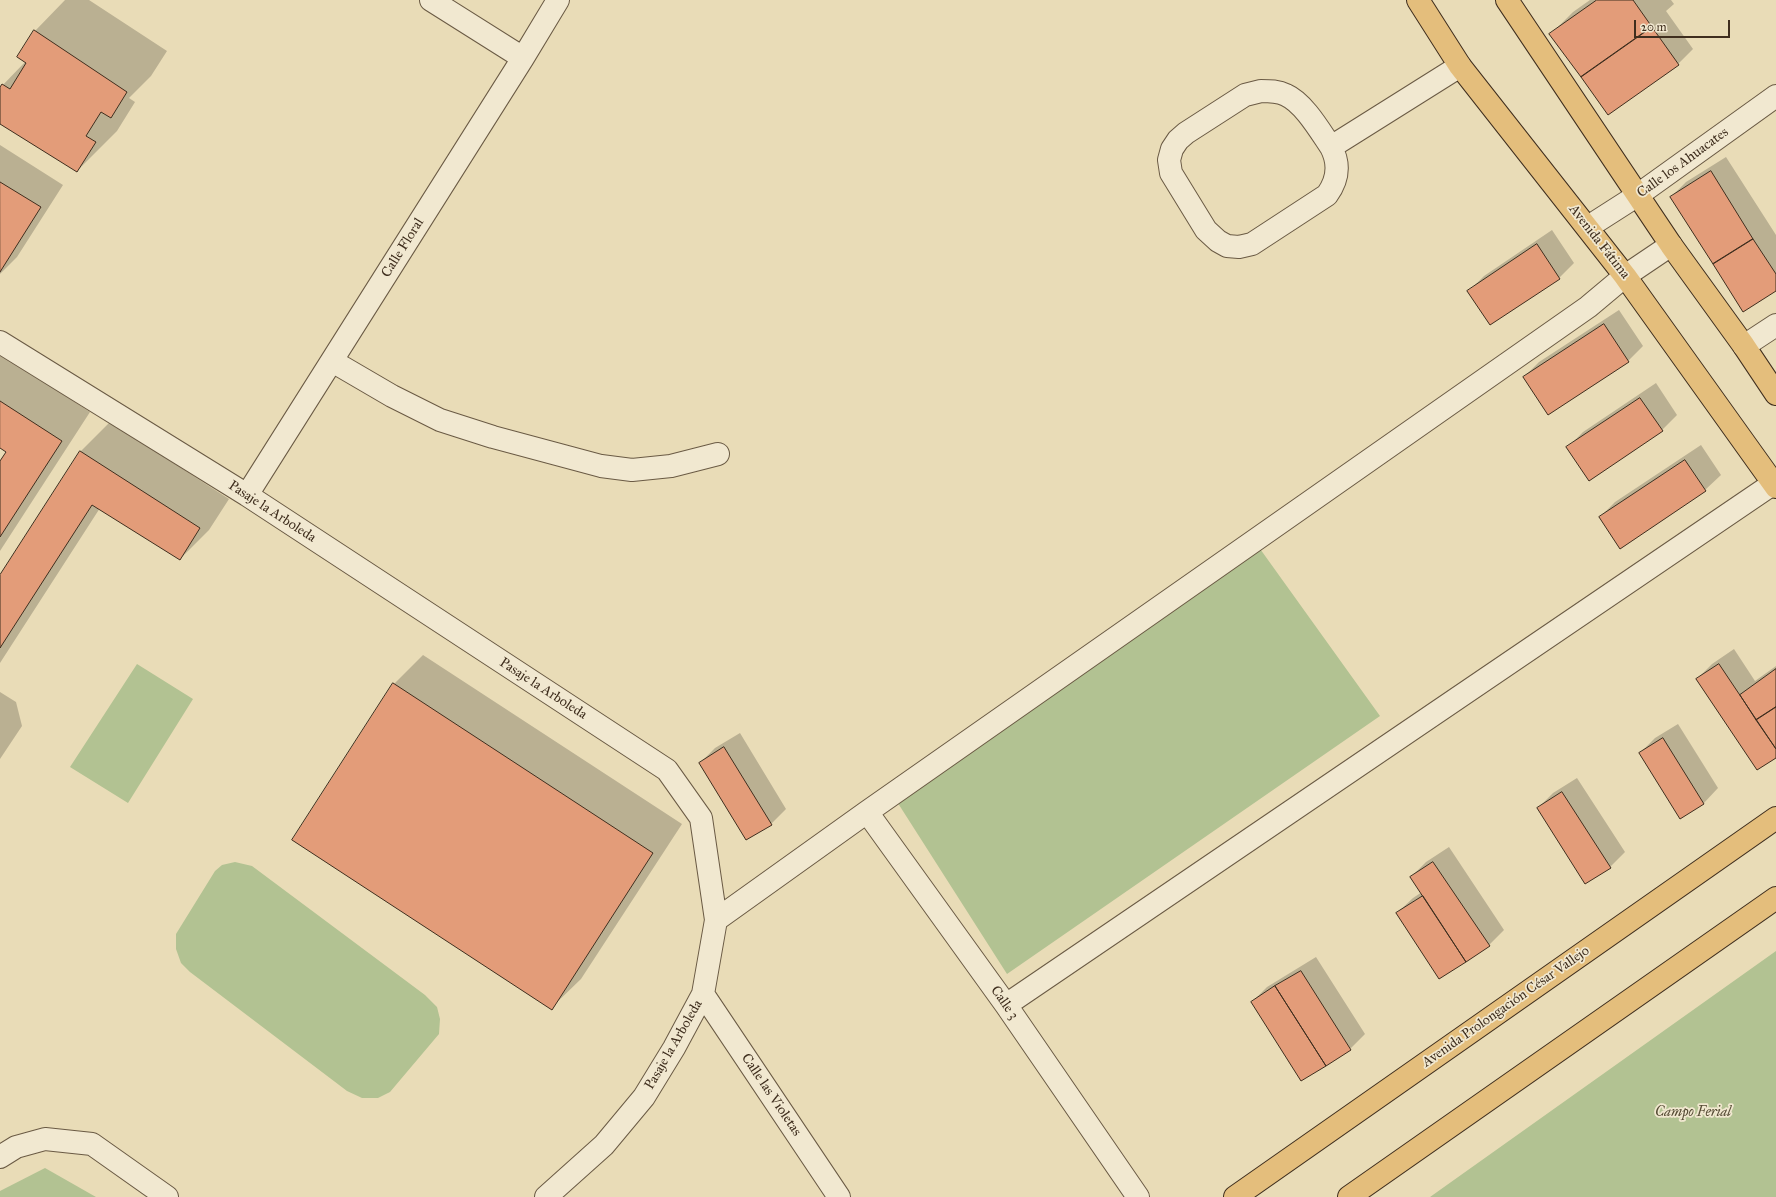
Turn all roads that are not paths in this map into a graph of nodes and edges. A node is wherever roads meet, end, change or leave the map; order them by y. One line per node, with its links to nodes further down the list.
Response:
1 (431, 0): 5 (street)
2 (558, 0): 5 (street, Calle Floral)
3 (1418, 0): 6 (main road, Avenida Fátima)
4 (1507, 0): 9 (main road)
5 (523, 58): 16 (street, Calle Floral)
6 (1460, 66): 8 (street); 10 (main road, Avenida Fátima)
7 (1776, 96): 9 (street, Calle los Ahuacates)
8 (1332, 147): 8 (street)
9 (1638, 195): 10 (street, Calle los Ahuacates); 11 (main road)
10 (1588, 227): 12 (main road, Avenida Fátima)
11 (1671, 245): 12 (street); 15 (main road)
12 (1625, 276): 19 (main road, Avenida Fátima); 21 (street)
13 (1776, 325): 15 (street)
14 (0, 342): 20 (street, Pasaje la Arboleda)
15 (1744, 346): 17 (main road)
16 (332, 361): 18 (street); 20 (street, Calle Floral)
17 (1776, 394)
18 (718, 454)
19 (1775, 485): 26 (street)
20 (247, 495): 24 (street, Pasaje la Arboleda)
21 (867, 812): 24 (street); 26 (street, Calle 3)
22 (1776, 818): 32 (main road, Avenida Prolongación César Vallejo)
23 (1776, 898): 33 (main road)
24 (716, 920): 25 (street, Pasaje la Arboleda)
25 (703, 994): 28 (street, Pasaje la Arboleda); 30 (street, Calle las Violetas)
26 (1006, 1005): 31 (street, Calle 3)
27 (0, 1157): 29 (street)
28 (548, 1196)
29 (167, 1197)
30 (839, 1197)
31 (1138, 1197)
32 (1235, 1197)
33 (1349, 1197)

